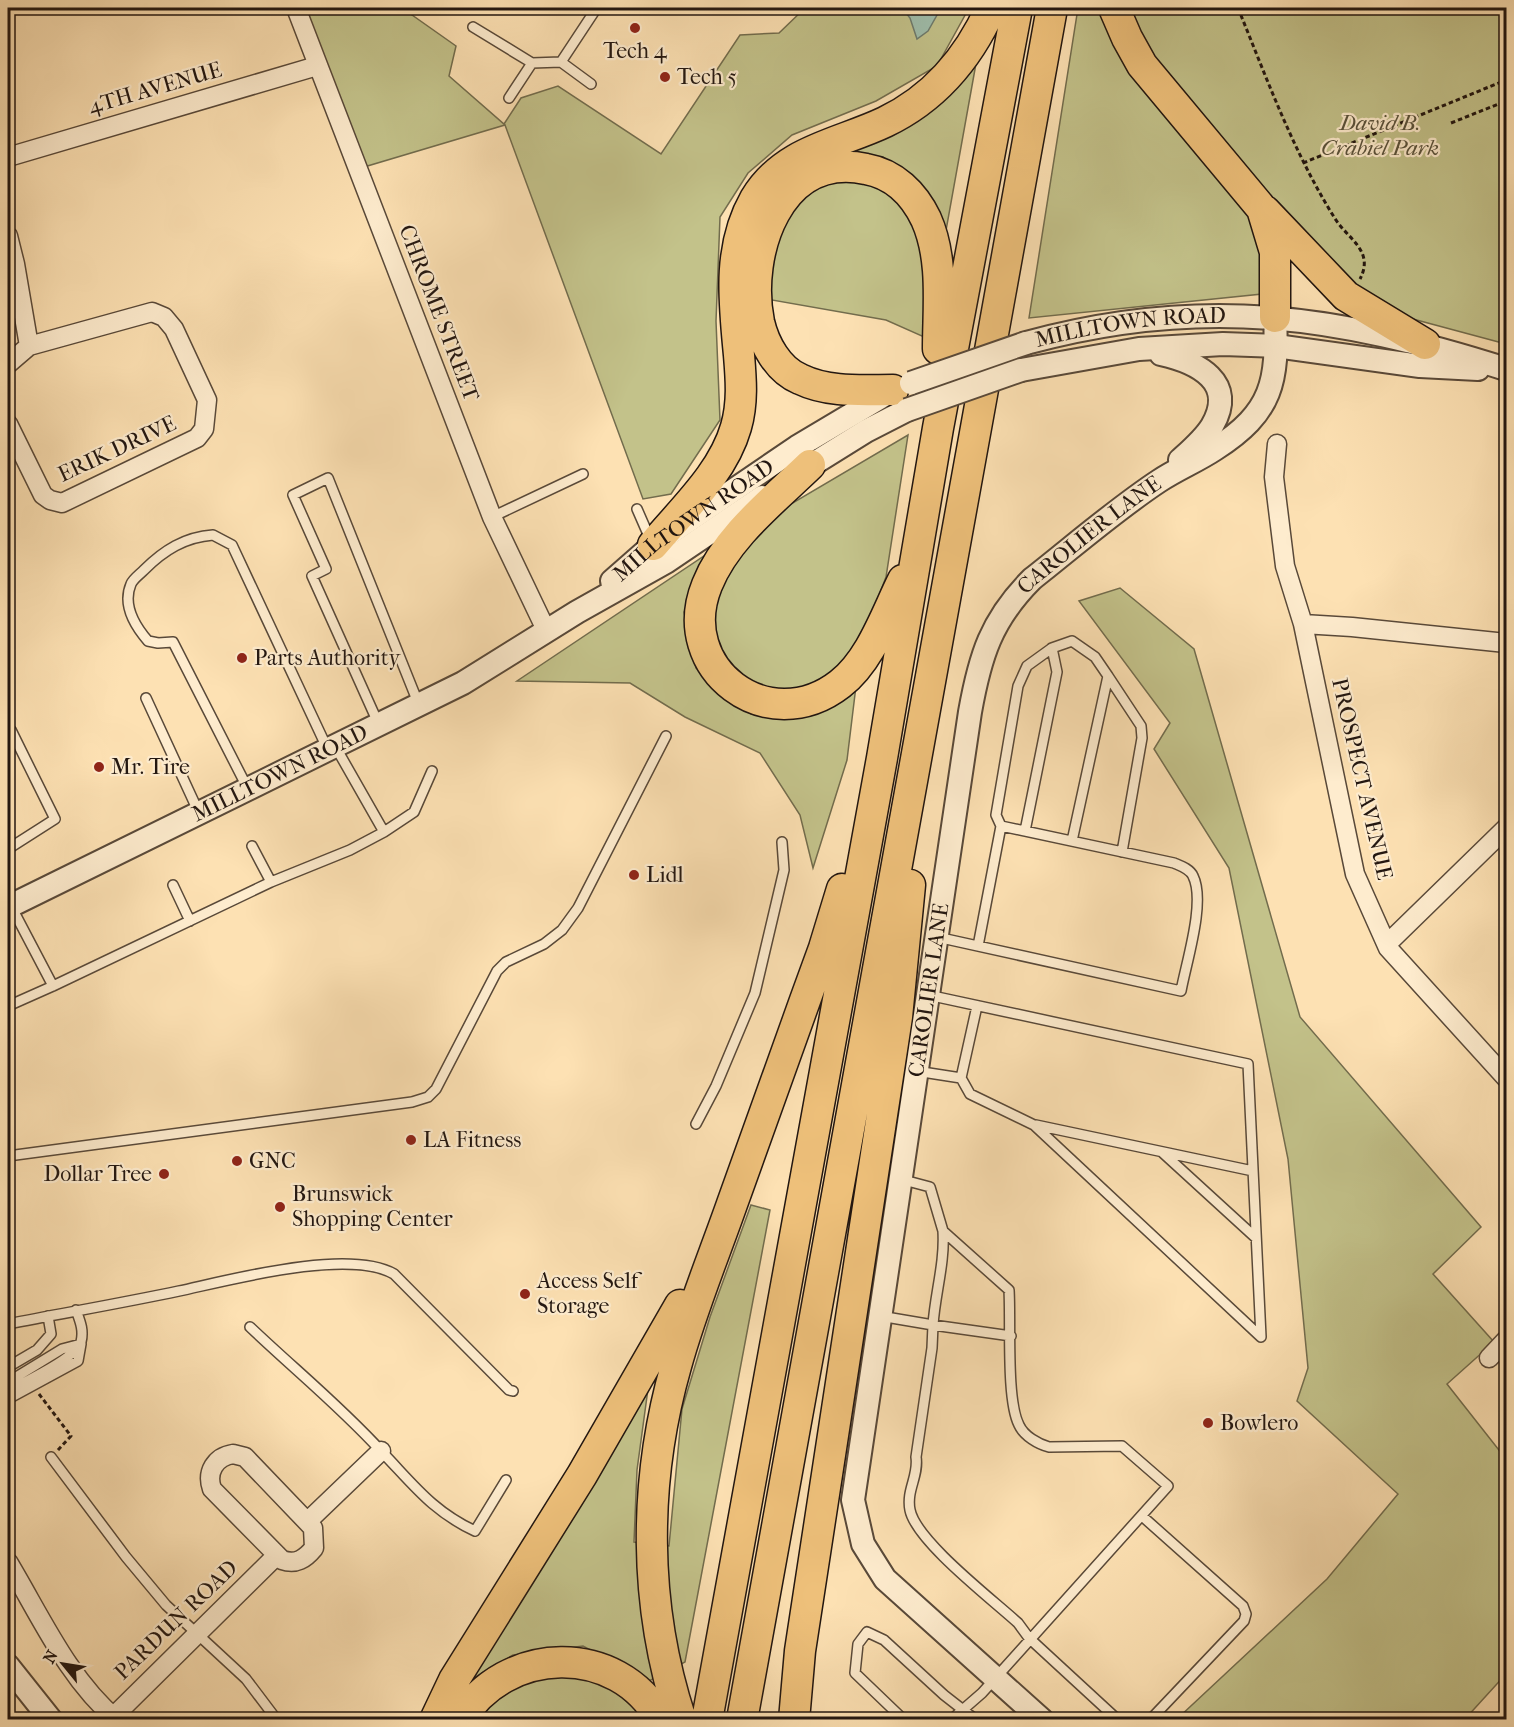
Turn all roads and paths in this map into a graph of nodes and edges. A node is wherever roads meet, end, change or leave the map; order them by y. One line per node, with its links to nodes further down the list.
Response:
1 (296, 8): 13 (street, CHROME STREET)
2 (992, 8): 39 (highway)
3 (1017, 8): 32 (highway)
4 (1052, 8): 46 (highway)
5 (1114, 8): 21 (highway)
6 (1238, 8): 20 (path)
7 (1499, 8): 9 (path)
8 (594, 12): 11 (lane)
9 (1506, 26)
10 (473, 27): 12 (lane)
11 (561, 62): 12 (lane); 15 (lane)
12 (532, 63): 16 (lane)
13 (317, 66): 19 (street, 4TH AVENUE); 38 (street, CHROME STREET)
14 (1506, 80): 20 (path)
15 (591, 84)
16 (509, 98)
17 (1506, 101): 18 (path)
18 (1451, 123)
19 (8, 157)
20 (1303, 163): 23 (path)
21 (1262, 208): 24 (highway); 25 (highway)
22 (8, 236): 26 (street)
23 (1356, 288)
24 (1276, 331): 25 (street, MILLTOWN ROAD); 27 (street, MILLTOWN ROAD); 29 (street, MILLTOWN ROAD); 30 (street, MILLTOWN ROAD, bridge); 36 (street, CAROLIER LANE)
25 (1425, 344): 29 (street, MILLTOWN ROAD)
26 (29, 346): 28 (street, ERIK DRIVE); 31 (street, ERIK DRIVE)
27 (1139, 350): 30 (street, MILLTOWN ROAD, bridge); 36 (street)
28 (8, 364)
29 (1506, 370)
30 (904, 394): 32 (highway); 34 (street, MILLTOWN ROAD); 39 (street, MILLTOWN ROAD)
31 (8, 424)
32 (938, 428): 40 (highway)
33 (1277, 444): 42 (street, PROSPECT AVENUE)
34 (810, 465): 40 (highway); 41 (street, MILLTOWN ROAD)
35 (584, 474): 38 (lane)
36 (1160, 481): 71 (street, CAROLIER LANE)
37 (637, 509): 39 (lane)
38 (492, 518): 43 (street, CHROME STREET)
39 (653, 545): 41 (street, MILLTOWN ROAD)
40 (917, 550): 54 (highway)
41 (577, 612): 43 (street, MILLTOWN ROAD)
42 (1303, 624): 44 (street); 72 (street, PROSPECT AVENUE)
43 (547, 632): 49 (street, MILLTOWN ROAD)
44 (1506, 643)
45 (1052, 648): 47 (lane); 58 (lane); 60 (lane)
46 (932, 669): 126 (highway); 127 (highway)
47 (1108, 676): 62 (lane); 66 (lane)
48 (146, 698): 57 (lane)
49 (419, 705): 50 (street, MILLTOWN ROAD); 50 (lane)
50 (379, 725): 53 (street, MILLTOWN ROAD)
51 (9, 731): 65 (lane)
52 (666, 736): 84 (lane)
53 (332, 748): 56 (street, MILLTOWN ROAD); 56 (lane); 61 (lane)
54 (882, 758): 87 (highway); 125 (highway)
55 (432, 771): 61 (lane)
56 (248, 789): 57 (street, MILLTOWN ROAD)
57 (199, 813): 69 (street, MILLTOWN ROAD)
58 (1001, 826): 60 (lane); 73 (lane)
59 (1506, 828): 72 (street)
60 (1025, 831): 62 (lane)
61 (384, 832): 67 (lane)
62 (1072, 841): 66 (lane)
63 (782, 842): 81 (lane)
64 (252, 846): 67 (lane)
65 (8, 849)
66 (1122, 852): 73 (lane)
67 (271, 882): 70 (lane)
68 (173, 885): 70 (lane)
69 (10, 901): 74 (lane)
70 (190, 921): 74 (lane)
71 (937, 937): 73 (lane); 75 (street, CAROLIER LANE)
72 (1387, 944): 80 (street, PROSPECT AVENUE)
73 (978, 946)
74 (53, 986): 76 (lane)
75 (928, 995): 77 (lane); 78 (street, CAROLIER LANE)
76 (8, 1006)
77 (977, 1006): 79 (lane); 85 (lane)
78 (916, 1071): 79 (lane); 86 (street, CAROLIER LANE)
79 (961, 1078): 82 (lane)
80 (1506, 1078)
81 (696, 1124)
82 (1034, 1125): 83 (lane); 89 (lane)
83 (1161, 1151): 85 (lane); 89 (lane)
84 (8, 1156)
85 (1253, 1171): 89 (lane)
86 (900, 1179): 88 (lane); 92 (street, CAROLIER LANE)
87 (729, 1212): 121 (highway); 124 (highway)
88 (943, 1231): 94 (lane); 96 (lane)
89 (1256, 1238)
90 (76, 1310): 91 (lane); 98 (lane); 104 (lane)
91 (48, 1316): 93 (lane); 100 (lane)
92 (879, 1316): 94 (lane); 116 (street, CAROLIER LANE)
93 (8, 1324)
94 (933, 1325): 96 (lane); 114 (lane)
95 (250, 1328): 106 (lane)
96 (1011, 1336): 109 (lane)
97 (1506, 1340): 99 (street)
98 (81, 1344): 101 (lane); 102 (lane); 103 (lane)
99 (1489, 1358)
100 (8, 1367)
101 (49, 1377): 105 (lane); 107 (path)
102 (8, 1382)
103 (8, 1391)
104 (513, 1391)
105 (8, 1400)
106 (381, 1451): 108 (lane); 110 (street)
107 (51, 1457): 113 (lane)
108 (506, 1480)
109 (1142, 1516): 114 (lane); 133 (lane)
110 (309, 1521): 111 (street); 111 (street)
111 (277, 1555): 113 (street, PARDUN ROAD)
112 (8, 1562): 118 (street)
113 (197, 1634): 118 (street, PARDUN ROAD); 120 (lane)
114 (1029, 1638): 116 (lane); 132 (lane)
115 (8, 1666): 119 (street)
116 (995, 1678): 117 (lane); 131 (street, CAROLIER LANE)
117 (963, 1709): 128 (lane); 129 (lane); 130 (lane)
118 (113, 1718)
119 (51, 1719)
120 (278, 1719)
121 (435, 1719)
122 (460, 1719): 123 (highway)
123 (661, 1719)
124 (681, 1719)
125 (707, 1719)
126 (742, 1719)
127 (794, 1719)
128 (904, 1719)
129 (951, 1719)
130 (976, 1719)
131 (1042, 1719)
132 (1118, 1719)
133 (1150, 1719)

